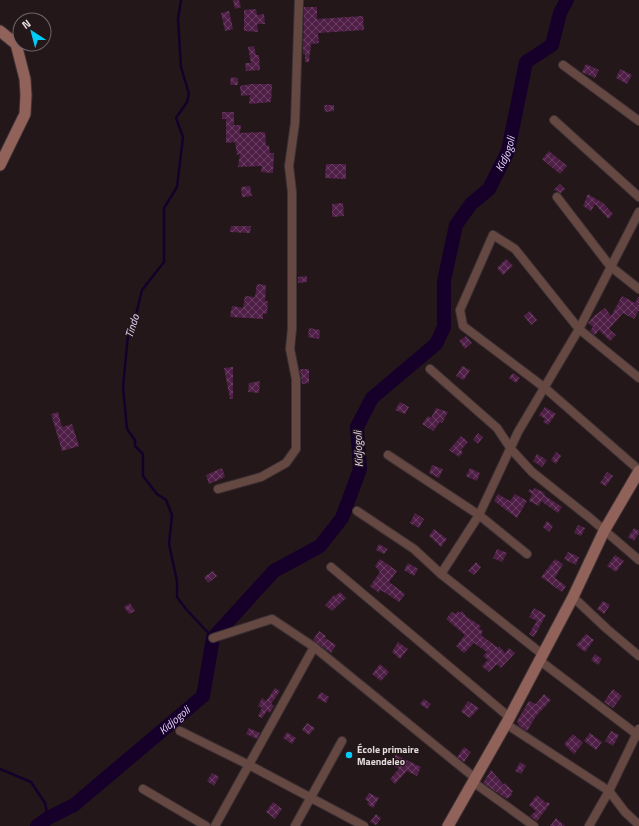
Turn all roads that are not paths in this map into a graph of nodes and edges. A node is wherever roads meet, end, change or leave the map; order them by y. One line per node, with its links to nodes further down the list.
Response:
1 (299, 0): 19 (street)
2 (0, 31): 6 (street)
3 (563, 65): 5 (street)
4 (554, 120): 8 (street)
5 (639, 121)
6 (0, 165)
7 (557, 197): 10 (street)
8 (639, 197)
9 (639, 212): 10 (street)
10 (610, 266): 11 (street); 12 (street)
11 (639, 289)
12 (579, 329): 14 (street); 15 (street); 15 (street)
13 (430, 368): 16 (street)
14 (639, 378)
15 (545, 388): 16 (street); 18 (street)
16 (511, 449): 21 (street); 22 (street)
17 (388, 455): 21 (street)
18 (638, 473): 22 (street)
19 (218, 489)
20 (357, 511): 26 (street)
21 (479, 515): 23 (street); 26 (street)
22 (604, 531): 24 (street); 27 (street)
23 (527, 554)
24 (639, 560)
25 (330, 567): 32 (street)
26 (441, 574): 31 (street)
27 (573, 597): 30 (street); 31 (street)
28 (213, 638): 29 (street)
29 (314, 647): 36 (street); 37 (street)
30 (639, 656)
31 (540, 657): 32 (street); 34 (street)
32 (508, 720): 37 (street); 39 (street)
33 (180, 732): 36 (street)
34 (638, 732): 39 (street)
35 (342, 740): 40 (street)
36 (249, 765): 40 (street); 43 (street)
37 (474, 780): 46 (street); 47 (street)
38 (144, 790): 42 (street)
39 (609, 791): 41 (street); 48 (street)
40 (311, 798): 44 (street); 45 (street)
41 (639, 825)
42 (206, 826)
43 (215, 826)
44 (295, 826)
45 (364, 826)
46 (448, 826)
47 (534, 826)
48 (589, 826)

